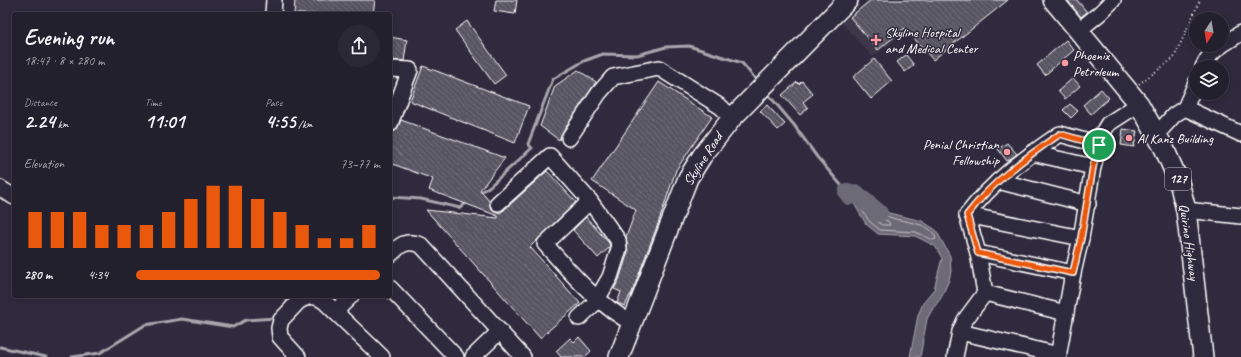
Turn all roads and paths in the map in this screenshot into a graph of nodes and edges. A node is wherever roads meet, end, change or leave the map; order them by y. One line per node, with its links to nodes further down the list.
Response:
1 (274, 0): 6 (street)
2 (848, 0): 16 (main road, Skyline Road)
3 (1053, 0): 7 (main road, Quirino Highway / 127)
4 (1112, 0): 7 (street)
5 (1200, 0): 13 (path)
6 (273, 12)
7 (1078, 31): 13 (main road, Quirino Highway / 127)
8 (1241, 33): 9 (street)
9 (1229, 41)
10 (1213, 52): 11 (street)
11 (1206, 60)
12 (392, 69): 17 (street)
13 (1134, 98): 18 (main road, Quirino Highway / 127); 21 (street)
14 (1189, 99): 15 (street)
15 (1185, 108): 18 (street); 19 (street)
16 (732, 118): 20 (street); 46 (main road, Skyline Road)
17 (392, 119)
18 (1157, 134): 30 (main road, Quirino Highway / 127)
19 (1241, 134)
20 (569, 138)
21 (1099, 145): 22 (street); 23 (street)
22 (1032, 153): 23 (street); 24 (street)
23 (1093, 167): 29 (street)
24 (998, 181): 29 (street); 31 (street)
25 (0, 188): 26 (street)
26 (12, 197)
27 (590, 201): 28 (street); 42 (street); 42 (street)
28 (498, 203)
29 (1088, 204): 33 (street)
30 (1186, 210): 32 (street); 57 (main road, Quirino Highway / 127)
31 (967, 215): 33 (street); 35 (street)
32 (1241, 216)
33 (1081, 238): 36 (street)
34 (392, 253): 47 (street)
35 (978, 253): 36 (street); 38 (street)
36 (1073, 273): 44 (street)
37 (392, 290): 52 (street)
38 (985, 293): 44 (street); 48 (street)
39 (306, 298): 50 (street)
40 (319, 298): 43 (street)
41 (349, 298): 43 (street)
42 (598, 299): 45 (street); 46 (street)
43 (336, 312): 51 (street)
44 (1066, 313): 49 (street)
45 (579, 318)
46 (632, 323): 55 (main road, Skyline Road)
47 (500, 331): 53 (street); 54 (street)
48 (960, 332): 49 (street); 56 (street)
49 (1058, 356)
50 (298, 357)
51 (382, 357)
52 (456, 357)
53 (473, 357)
54 (523, 357)
55 (619, 357)
56 (955, 357)
57 (1203, 357)

